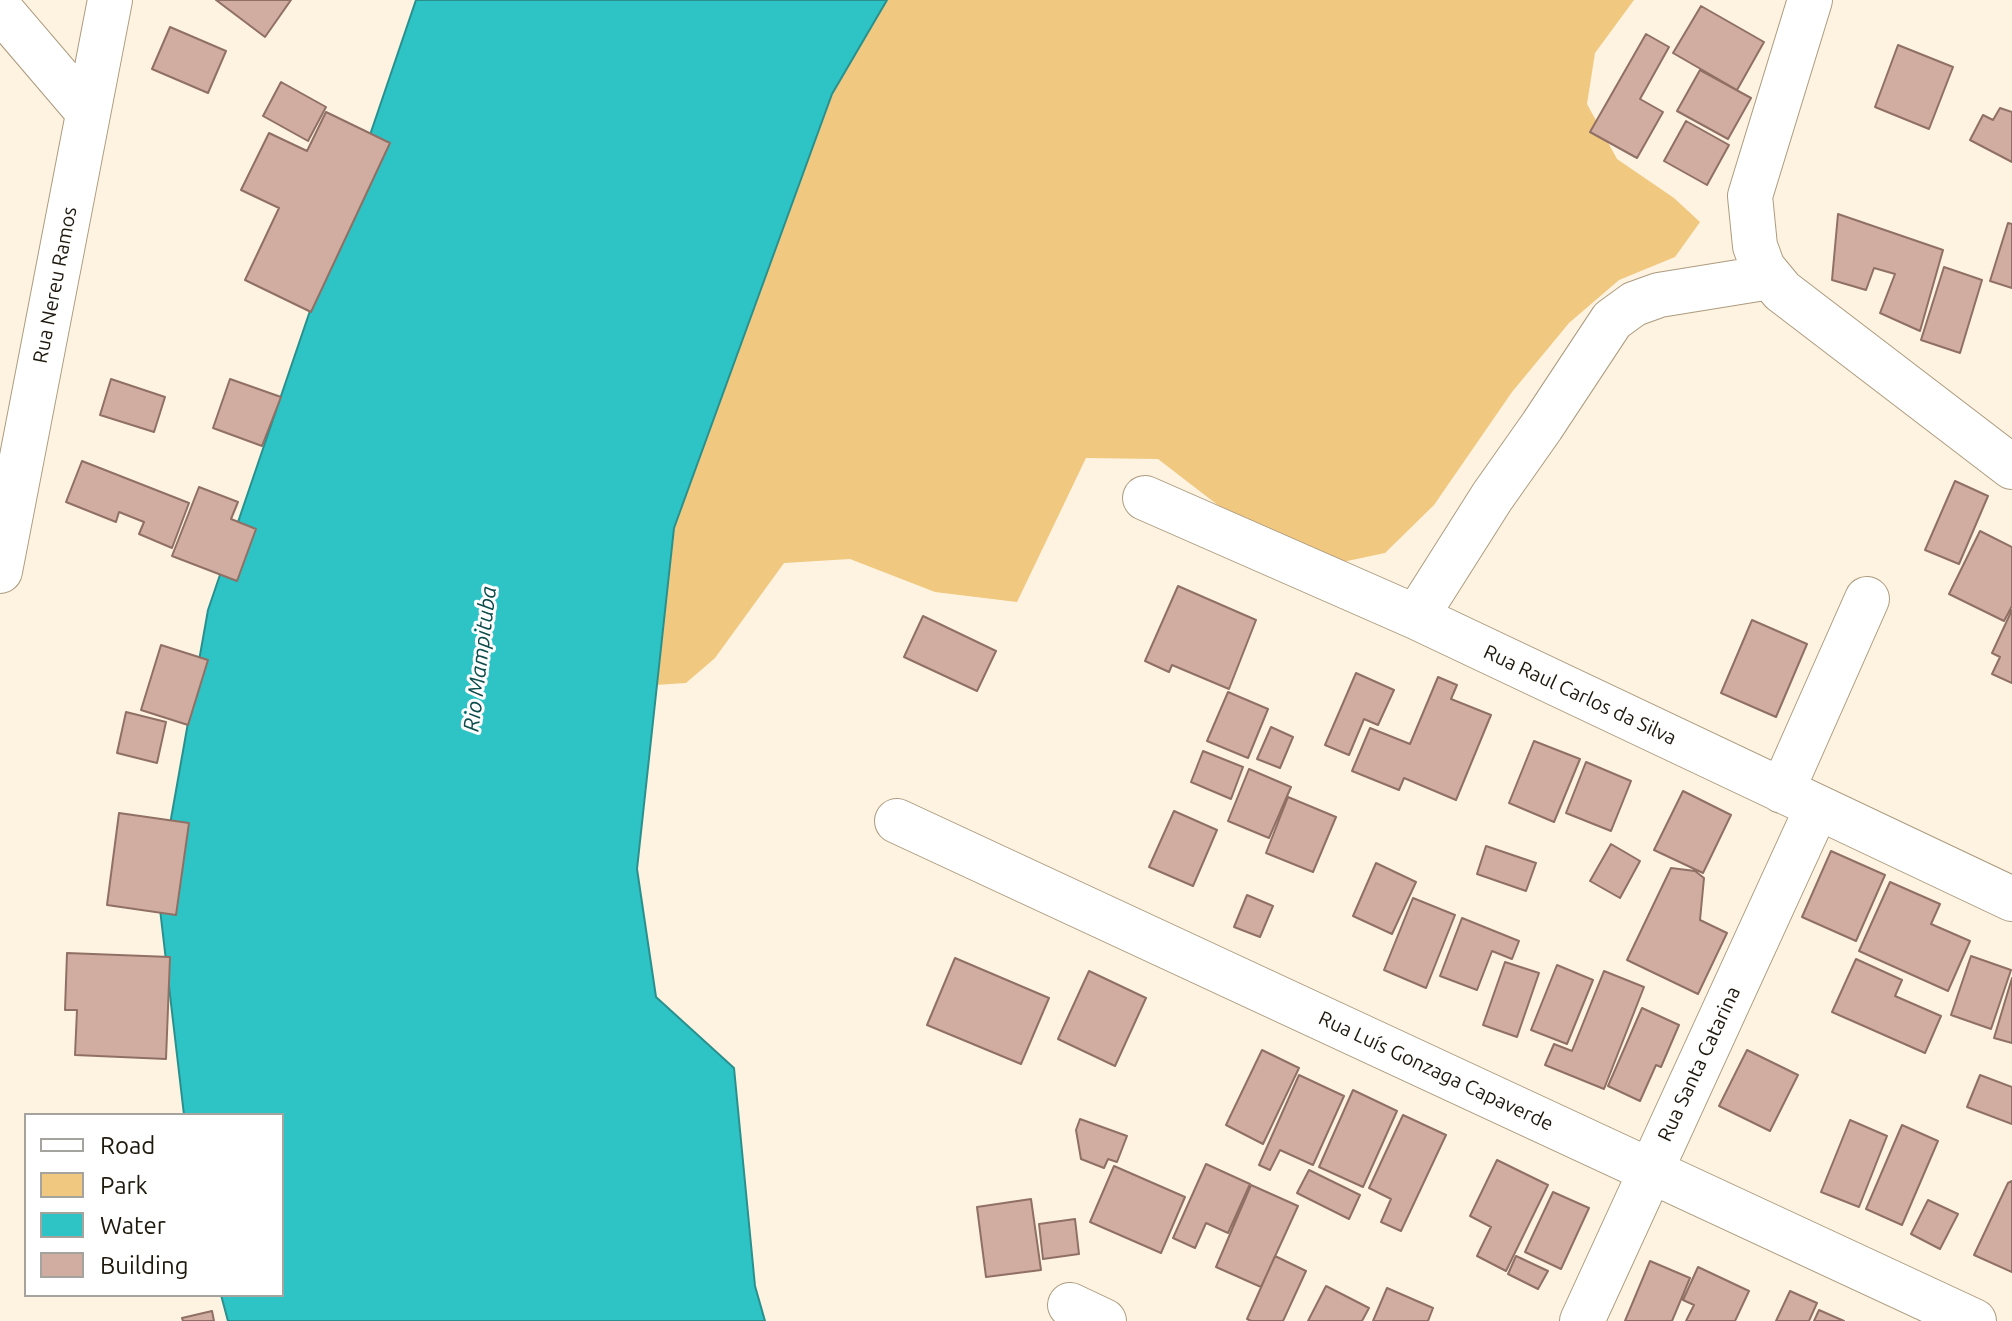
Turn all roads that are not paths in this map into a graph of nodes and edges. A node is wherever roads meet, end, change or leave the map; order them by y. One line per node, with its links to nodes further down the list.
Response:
1 (110, 0): 4 (street, Rua Nereu Ramos)
2 (1810, 0): 5 (street)
3 (0, 9): 4 (street)
4 (88, 112): 8 (street, Rua Nereu Ramos)
5 (1770, 277): 6 (street); 10 (street)
6 (2012, 467)
7 (1145, 498): 10 (street, Rua Raul Carlos da Silva)
8 (0, 571)
9 (1867, 599): 11 (street, Rua Santa Catarina)
10 (1416, 617): 11 (street, Rua Raul Carlos da Silva)
11 (1799, 799): 13 (street, Rua Raul Carlos da Silva); 14 (street, Rua Santa Catarina)
12 (897, 821): 14 (street, Rua Luís Gonzaga Capaverde)
13 (2012, 899)
14 (1651, 1171): 15 (street, Rua Santa Catarina); 16 (street, Rua Luís Gonzaga Capaverde)
15 (1582, 1321)
16 (1974, 1321)

